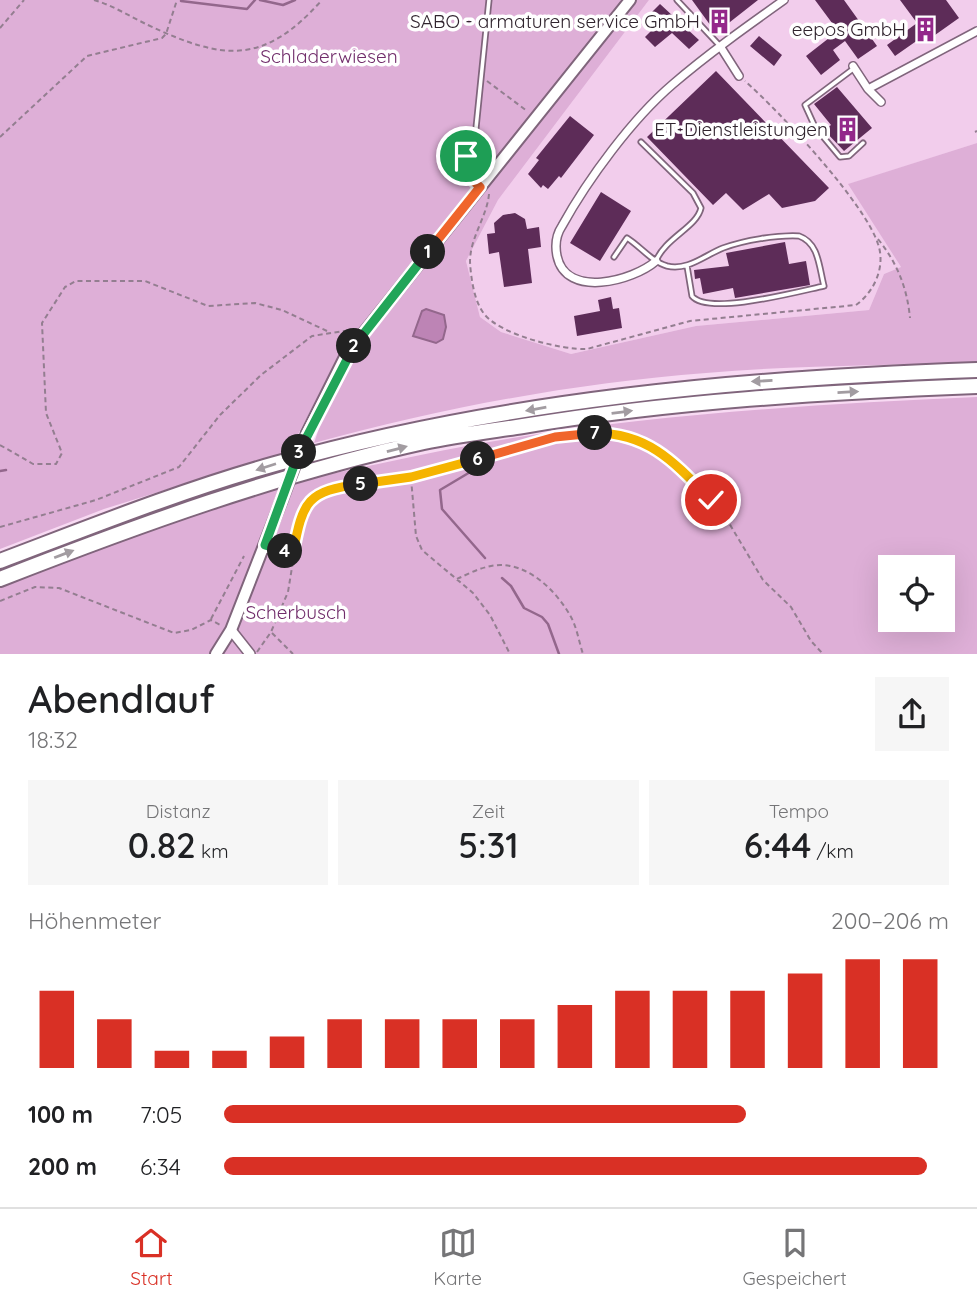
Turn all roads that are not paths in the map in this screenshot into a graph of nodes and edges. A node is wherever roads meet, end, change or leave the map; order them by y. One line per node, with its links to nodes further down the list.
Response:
1 (489, 0): 13 (lane)
2 (630, 0): 13 (main road)
3 (677, 0): 6 (lane)
4 (783, 0): 6 (street)
5 (977, 31): 9 (street)
6 (720, 46): 8 (street); 15 (street)
7 (854, 67): 9 (street); 12 (lane)
8 (739, 75)
9 (868, 89): 10 (street)
10 (881, 102)
11 (641, 142): 15 (lane)
12 (863, 143)
13 (480, 187): 21 (main road, bridge)
14 (614, 257): 15 (lane)
15 (656, 261): 16 (lane)
16 (687, 265): 16 (lane)
17 (977, 370): 19 (highway, one-way to 19)
18 (977, 386): 20 (highway, one-way to 18)
19 (0, 561)
20 (0, 579)
21 (231, 630): 22 (main road); 23 (street)
22 (216, 654)
23 (253, 654)

